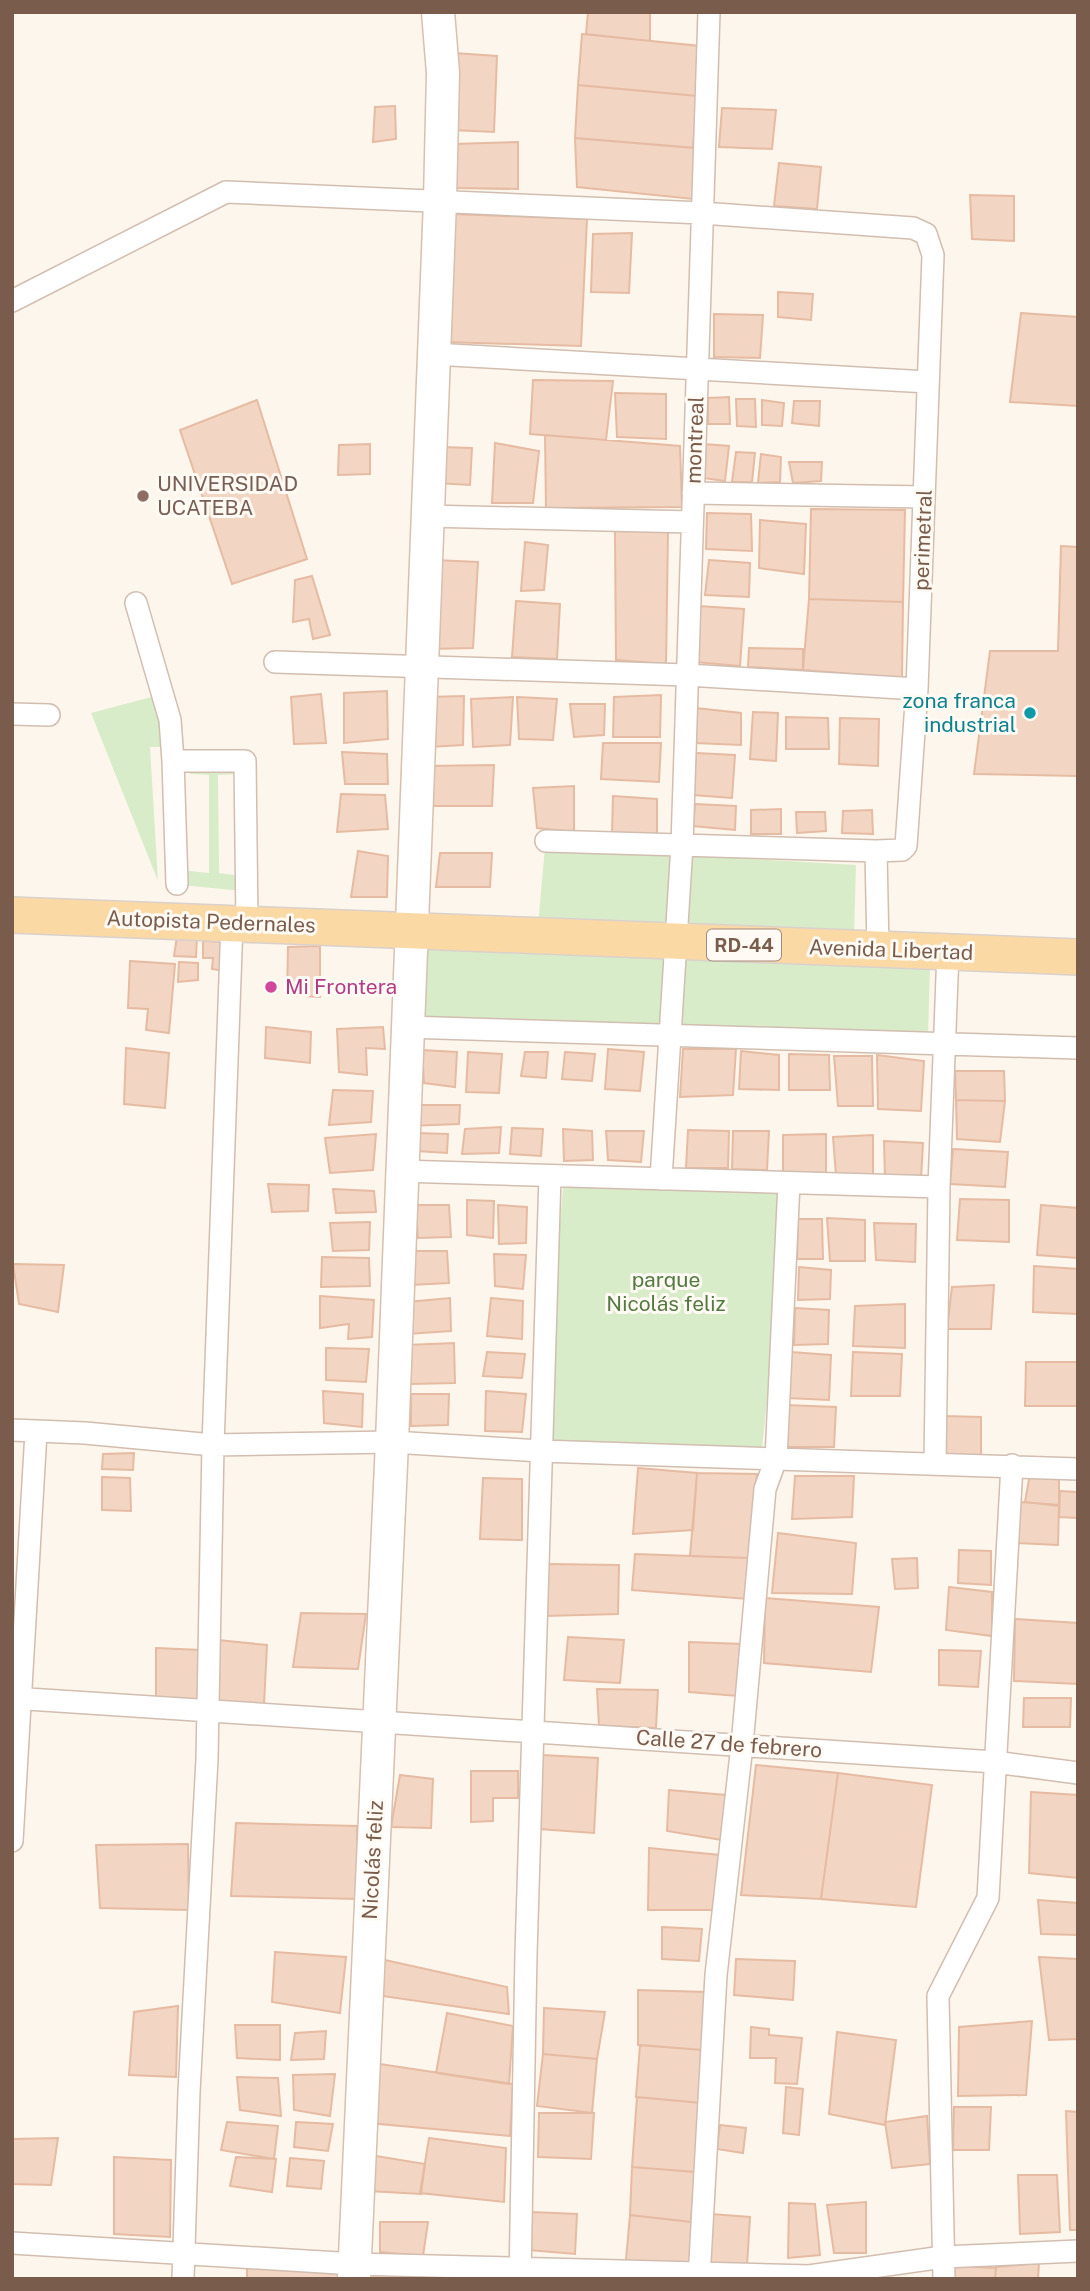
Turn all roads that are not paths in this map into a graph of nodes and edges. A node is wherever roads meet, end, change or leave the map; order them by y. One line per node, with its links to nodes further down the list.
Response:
1 (438, 12): 3 (main road, Nicolás feliz)
2 (709, 12): 4 (street, montreal)
3 (440, 200): 4 (street); 5 (street); 6 (main road, Nicolás feliz)
4 (702, 213): 7 (street, montreal); 8 (street, perimetral)
5 (12, 301)
6 (433, 354): 7 (street); 11 (main road, Nicolás feliz)
7 (697, 367): 8 (street); 9 (street, montreal)
8 (928, 382): 10 (street, perimetral)
9 (693, 493): 10 (street); 12 (street, montreal)
10 (924, 498): 17 (street, perimetral)
11 (427, 516): 12 (street); 15 (main road, Nicolás feliz)
12 (692, 522): 16 (street, montreal)
13 (136, 603): 20 (street)
14 (275, 662): 15 (street)
15 (421, 665): 16 (street); 27 (main road, Nicolás feliz)
16 (687, 675): 17 (street); 22 (street, montreal)
17 (917, 689): 23 (street, perimetral)
18 (12, 714): 19 (street)
19 (49, 715)
20 (173, 761): 24 (street); 26 (street)
21 (547, 841): 22 (street)
22 (682, 845): 23 (street); 28 (street, montreal)
23 (877, 851): 29 (street)
24 (177, 884)
25 (12, 915): 26 (main road, Autopista Pedernales)
26 (240, 923): 27 (main road, Autopista Pedernales); 44 (street)
27 (410, 929): 28 (main road, Avenida Libertad / RD-44); 32 (main road, Nicolás feliz)
28 (674, 943): 29 (main road, Avenida Libertad / RD-44); 33 (street, montreal)
29 (878, 950): 30 (main road, Avenida Libertad / RD-44)
30 (948, 951): 31 (main road, Avenida Libertad / RD-44); 34 (street)
31 (1078, 957)
32 (406, 1027): 33 (street); 36 (main road, Nicolás feliz)
33 (669, 1037): 34 (street); 38 (street, montreal)
34 (944, 1046): 35 (street); 40 (street)
35 (1078, 1048)
36 (400, 1171): 37 (street); 43 (main road, Nicolás feliz)
37 (550, 1176): 38 (street); 45 (street)
38 (661, 1180): 39 (street)
39 (789, 1183): 40 (street); 46 (street)
40 (939, 1187): 47 (street)
41 (12, 1430): 42 (street)
42 (36, 1432): 44 (street); 50 (street)
43 (392, 1442): 44 (street); 45 (street); 52 (main road, Nicolás feliz)
44 (213, 1445): 51 (street)
45 (541, 1451): 46 (street); 53 (street)
46 (776, 1459): 47 (street); 54 (street)
47 (935, 1463): 48 (street)
48 (1012, 1465): 49 (street); 55 (street)
49 (1078, 1469)
50 (16, 1698): 51 (street, Calle 27 de febrero); 57 (street)
51 (208, 1710): 52 (street, Calle 27 de febrero); 60 (street)
52 (379, 1720): 53 (street, Calle 27 de febrero); 62 (main road, Nicolás feliz)
53 (533, 1731): 54 (street, Calle 27 de febrero); 63 (street)
54 (742, 1745): 55 (street, Calle 27 de febrero); 64 (street)
55 (995, 1762): 56 (street, Calle 27 de febrero); 61 (street)
56 (1078, 1773)
57 (12, 1841)
58 (12, 2243): 60 (street)
59 (1078, 2251): 61 (street)
60 (184, 2254): 62 (street); 65 (street)
61 (943, 2257): 64 (street); 66 (street)
62 (354, 2271): 63 (street)
63 (520, 2274): 64 (street)
64 (699, 2276)
65 (183, 2279)
66 (944, 2279)

